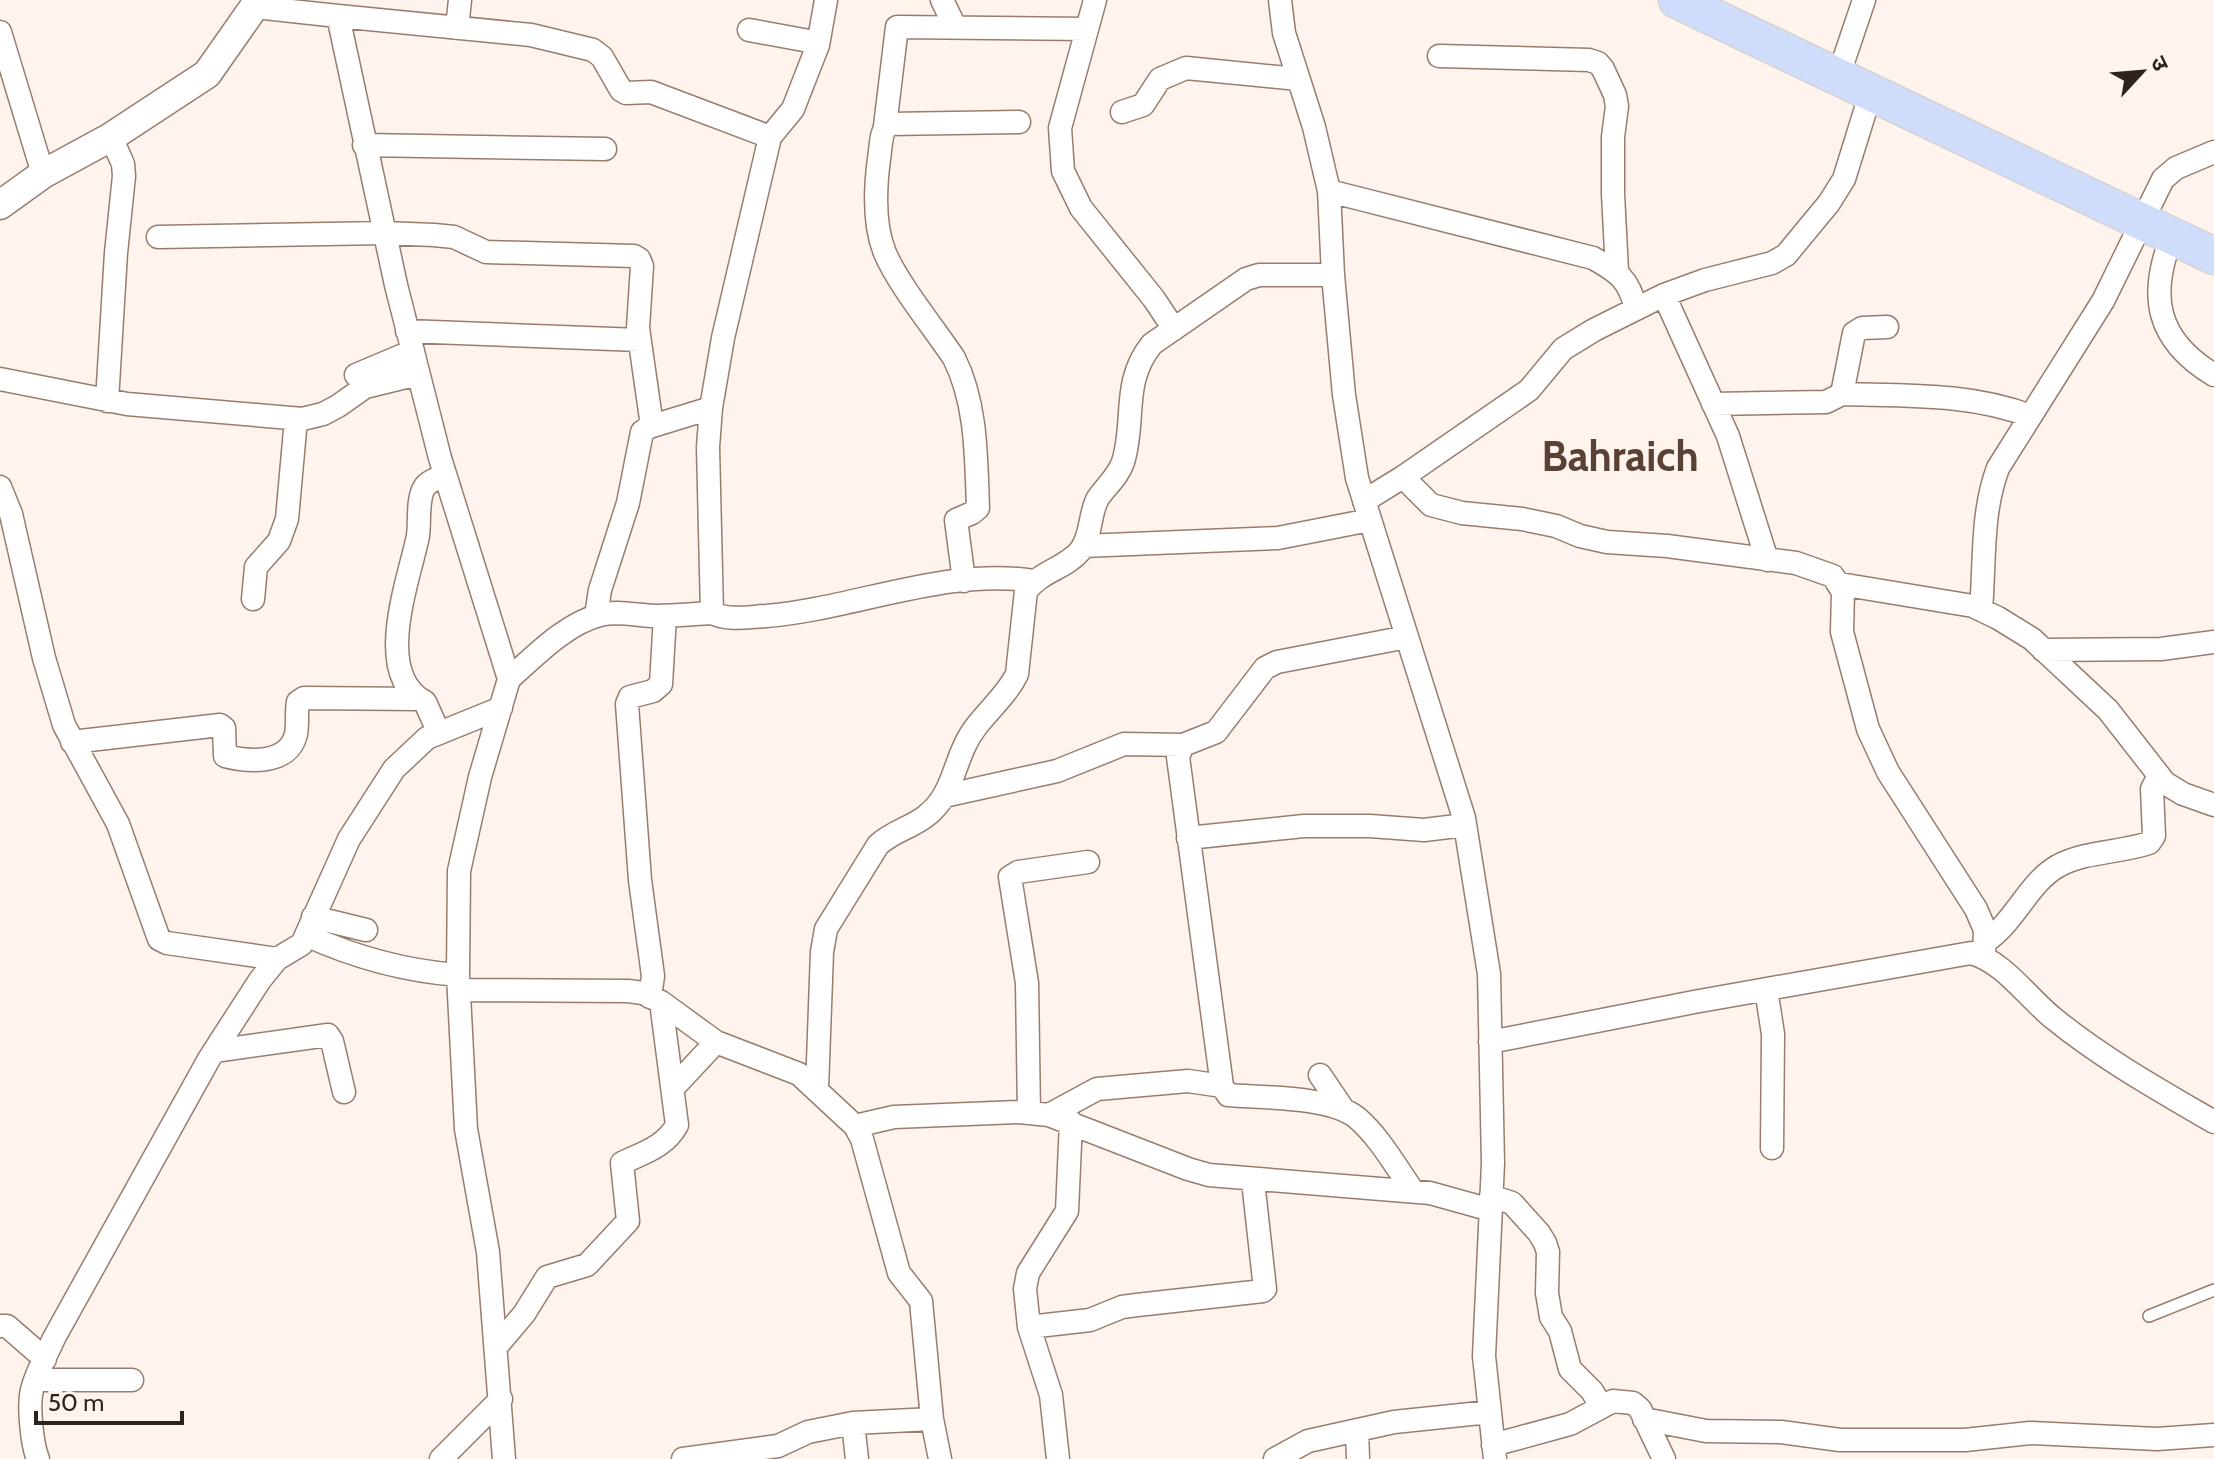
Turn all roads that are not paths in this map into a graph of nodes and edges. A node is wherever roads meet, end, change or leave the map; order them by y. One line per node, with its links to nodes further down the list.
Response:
1 (460, 0): 11 (street)
2 (826, 0): 15 (street)
3 (942, 0): 10 (street)
4 (1095, 0): 12 (street)
5 (1280, 0): 18 (street)
6 (1677, 0): 17 (main road)
7 (1864, 0): 17 (street)
8 (255, 3): 9 (street); 23 (street)
9 (338, 16): 11 (street); 25 (street)
10 (955, 27): 12 (street); 22 (street)
11 (457, 28): 24 (street)
12 (1086, 29): 40 (street)
13 (749, 30): 15 (street)
14 (0, 32): 28 (street)
15 (818, 45): 24 (street)
16 (1439, 56): 35 (street)
17 (1838, 77): 19 (main road)
18 (1298, 79): 20 (street); 29 (street)
19 (1871, 92): 31 (main road); 37 (street)
20 (1122, 112)
21 (1019, 122): 22 (street)
22 (885, 126): 61 (street)
23 (111, 137): 28 (street); 48 (street)
24 (770, 137): 50 (street)
25 (364, 145): 26 (street); 32 (street)
26 (605, 149)
27 (2214, 152): 31 (street)
28 (43, 174): 30 (street)
29 (1329, 191): 35 (street); 36 (street)
30 (0, 205)
31 (2157, 230): 34 (main road); 45 (street); 51 (street)
32 (384, 233): 33 (street); 41 (street); 42 (street)
33 (158, 237)
34 (2214, 256)
35 (1617, 271): 38 (street)
36 (1333, 275): 40 (street); 58 (street)
37 (1664, 295): 38 (street); 49 (street)
38 (1636, 309): 55 (street)
39 (1887, 327): 47 (street)
40 (1174, 329): 59 (street)
41 (639, 340): 42 (street); 53 (street)
42 (410, 341): 43 (street); 44 (street)
43 (418, 374): 52 (street); 54 (street)
44 (356, 375)
45 (2214, 375)
46 (0, 379): 48 (street)
47 (1842, 394): 49 (street); 51 (street)
48 (107, 401): 52 (street)
49 (1713, 404): 60 (street)
50 (711, 408): 53 (street); 66 (street)
51 (2030, 416): 65 (street)
52 (296, 419): 64 (street)
53 (652, 426): 67 (street)
54 (445, 475): 72 (street); 73 (street)
55 (1403, 477): 57 (street); 58 (street)
56 (0, 487): 76 (street)
57 (1419, 495): 58 (street); 60 (street)
58 (1367, 511): 59 (street); 69 (street)
59 (1083, 546): 62 (street)
60 (1767, 560): 63 (street)
61 (964, 581): 62 (street); 66 (street)
62 (1034, 581): 79 (street)
63 (1840, 584): 65 (street); 86 (street)
64 (253, 599)
65 (1981, 610): 71 (street)
66 (712, 613): 68 (street)
67 (596, 616): 68 (street); 72 (street)
68 (665, 616): 90 (street)
69 (1407, 637): 77 (street); 81 (street)
70 (2214, 642): 71 (street)
71 (2043, 650): 78 (street)
72 (509, 679): 74 (street)
73 (420, 699): 75 (street); 76 (street)
74 (501, 708): 75 (street); 88 (street)
75 (439, 733): 84 (street)
76 (72, 742): 87 (street)
77 (1183, 745): 79 (street); 82 (street)
78 (2159, 776): 80 (street); 86 (street)
79 (944, 796): 97 (street)
80 (2214, 805)
81 (1465, 825): 82 (street); 92 (street)
82 (1188, 838): 95 (street)
83 (1088, 862): 100 (street)
84 (309, 926): 85 (street); 87 (street); 88 (street)
85 (366, 930)
86 (1980, 940): 89 (street); 102 (street)
87 (277, 959): 93 (street)
88 (459, 982): 90 (street); 112 (street)
89 (1766, 989): 92 (street); 104 (street)
90 (656, 999): 91 (street); 96 (street)
91 (716, 1042): 96 (street); 97 (street)
92 (1490, 1042): 107 (street)
93 (214, 1051): 98 (street); 113 (street)
94 (1320, 1075): 99 (street)
95 (1222, 1086): 99 (street); 100 (street)
96 (673, 1088): 112 (street)
97 (817, 1089): 103 (street)
98 (344, 1092)
99 (1343, 1109): 106 (street)
100 (1039, 1114): 101 (street); 103 (street)
101 (1071, 1122): 105 (street); 111 (street)
102 (2214, 1122)
103 (855, 1126): 118 (street)
104 (1772, 1148)
105 (1253, 1181): 106 (street); 111 (street)
106 (1413, 1191): 107 (street)
107 (1491, 1203): 116 (street); 117 (street)
108 (2214, 1290): 109 (lane)
109 (2149, 1316)
110 (0, 1326): 113 (street)
111 (1029, 1327): 131 (street)
112 (496, 1347): 115 (street)
113 (41, 1370): 114 (street); 125 (street)
114 (132, 1380)
115 (501, 1399): 126 (street); 127 (street)
116 (1601, 1406): 119 (street); 124 (street)
117 (1490, 1412): 121 (street); 124 (street)
118 (932, 1419): 120 (street); 130 (street)
119 (1644, 1419): 123 (street); 134 (street)
120 (853, 1423): 128 (street); 129 (street)
121 (1357, 1430): 132 (street); 133 (street)
122 (2214, 1435): 123 (street)
123 (1989, 1448)
124 (1494, 1452)
125 (38, 1459)
126 (441, 1459)
127 (504, 1459)
128 (683, 1459)
129 (857, 1459)
130 (940, 1459)
131 (1058, 1459)
132 (1275, 1459)
133 (1358, 1459)
134 (1664, 1459)

